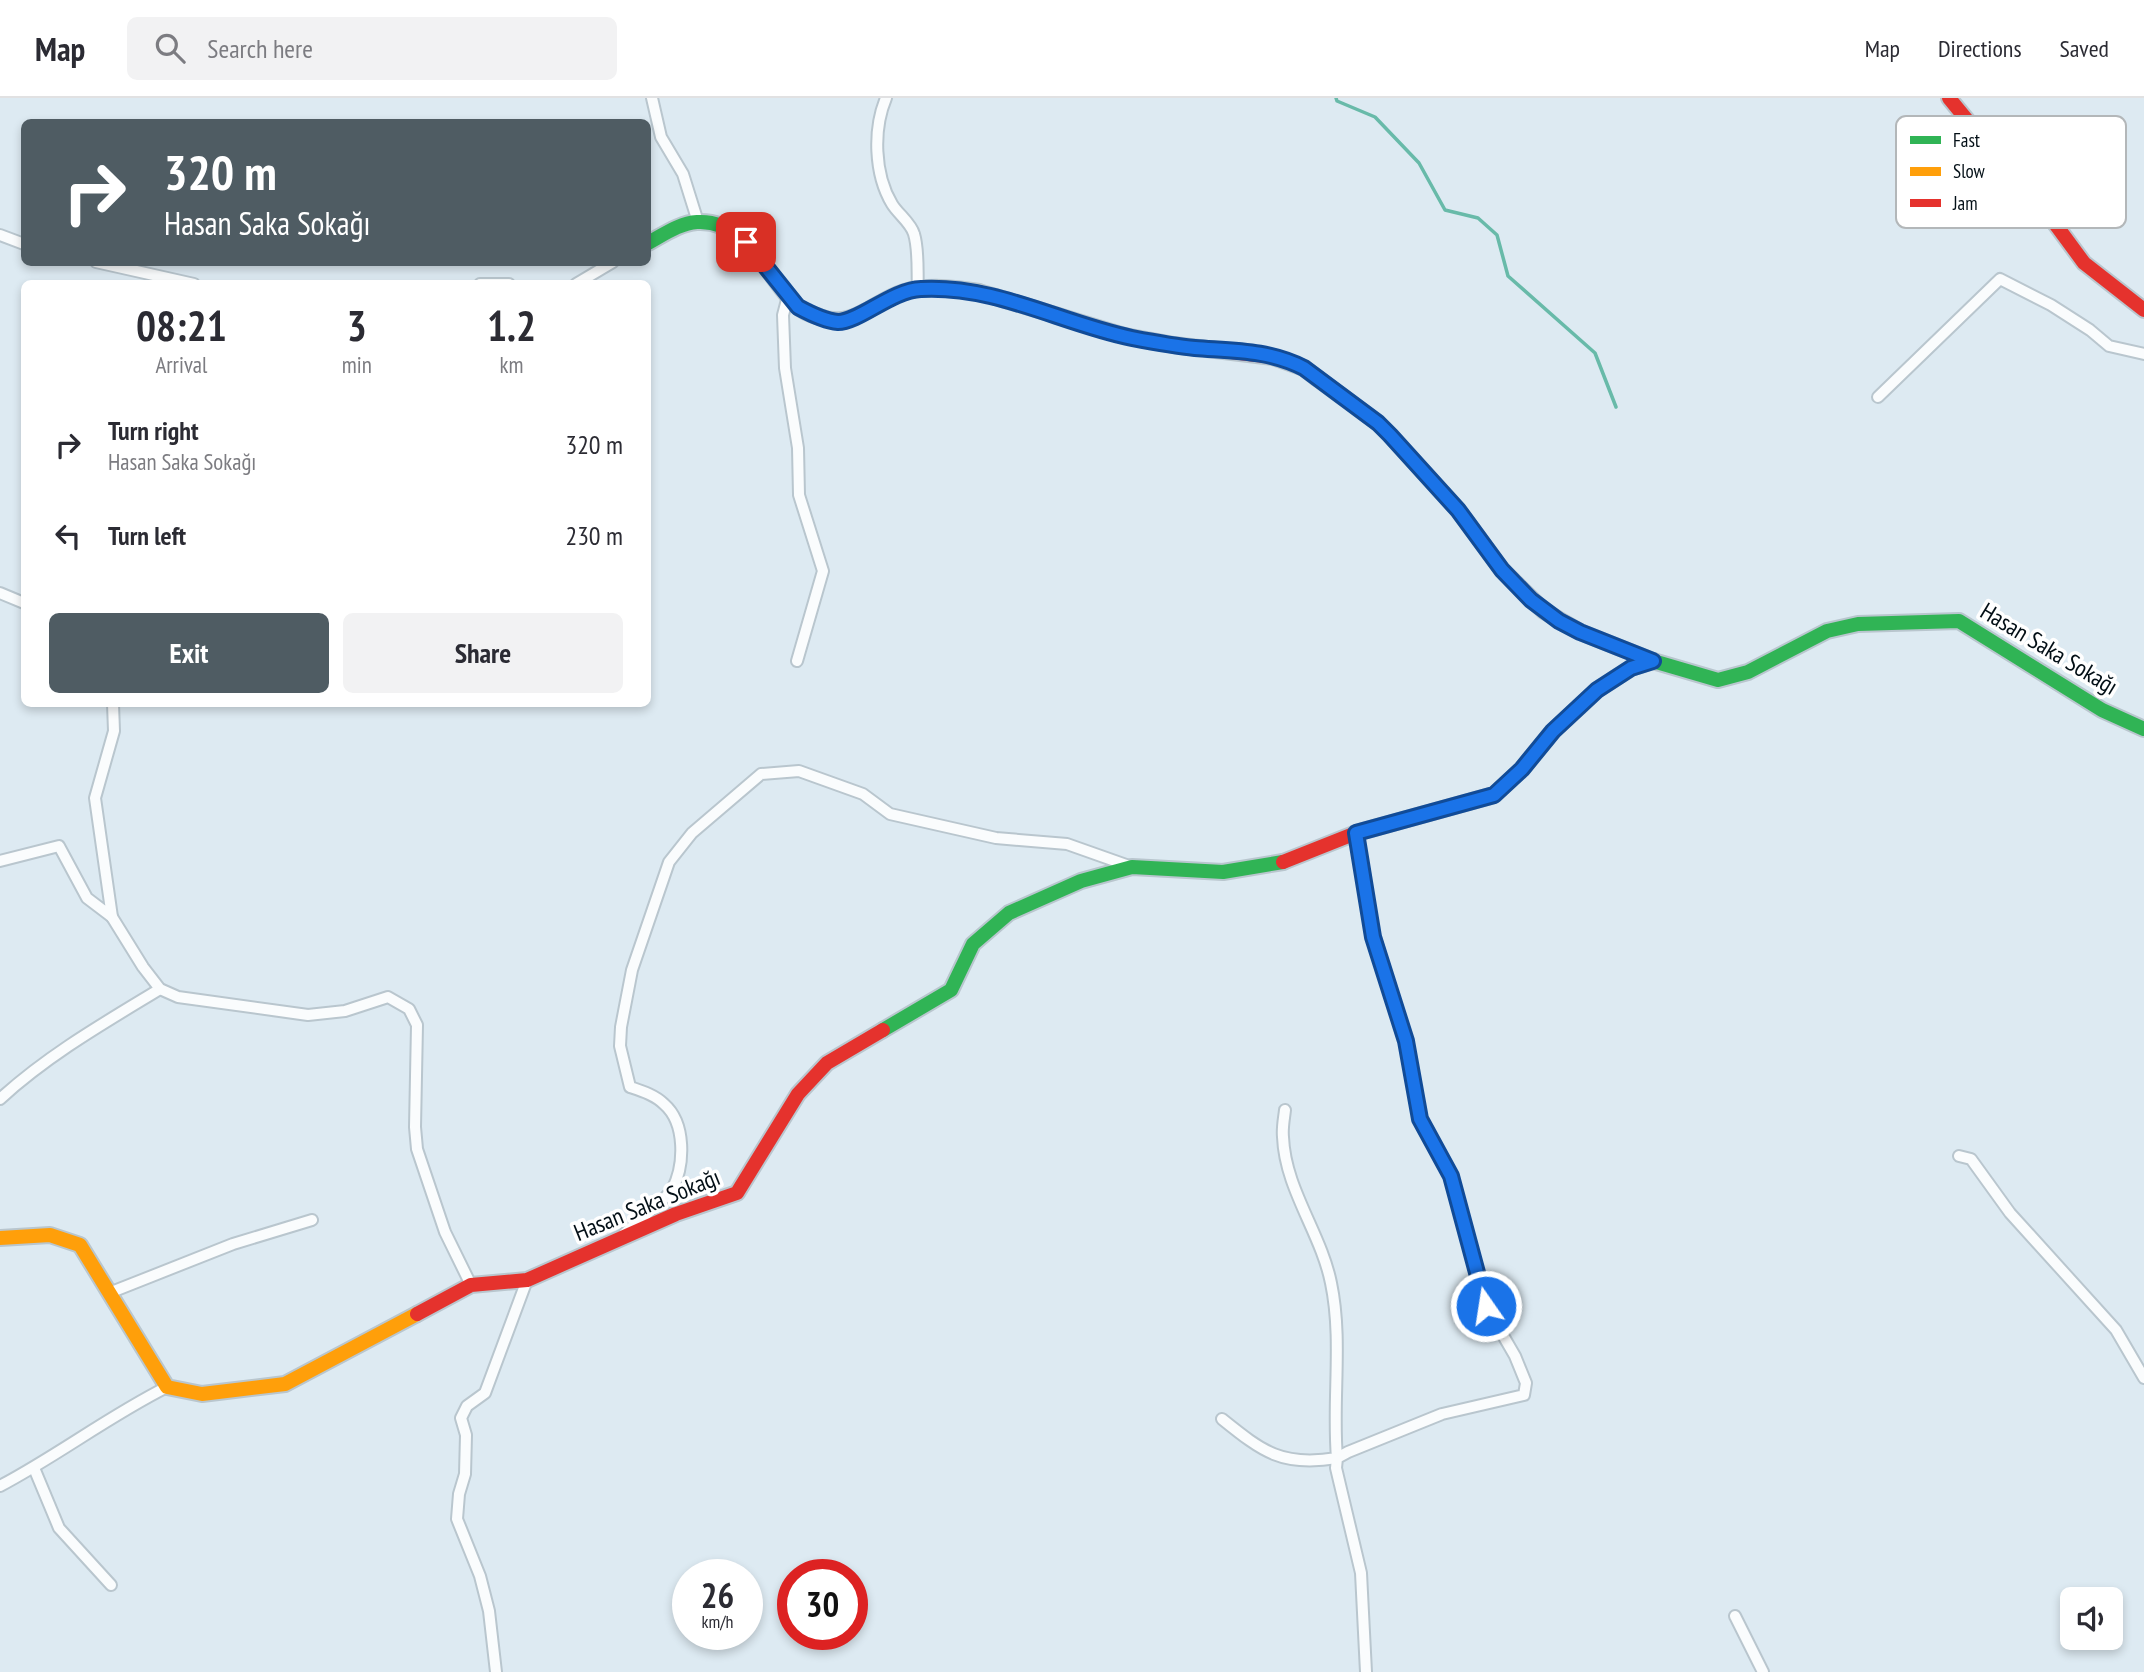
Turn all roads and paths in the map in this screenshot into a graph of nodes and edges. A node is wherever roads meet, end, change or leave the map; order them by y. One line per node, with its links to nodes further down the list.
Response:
1 (652, 98): 5 (street)
2 (886, 98): 14 (street)
3 (1949, 98): 4 (street)
4 (1964, 116)
5 (698, 222): 8 (street); 15 (street)
6 (2058, 228): 16 (street)
7 (0, 235): 9 (street)
8 (651, 241)
9 (21, 243)
10 (114, 266): 12 (street)
11 (606, 266): 13 (street)
12 (176, 280)
13 (583, 280)
14 (918, 289): 15 (street); 22 (street)
15 (788, 296): 21 (street)
16 (2144, 310)
17 (2144, 354): 18 (street)
18 (1878, 397)
19 (0, 593): 20 (street)
20 (21, 602)
21 (797, 661)
22 (1653, 661): 24 (street, Hasan Saka Sokağı); 25 (street, Hasan Saka Sokağı)
23 (113, 707): 28 (street)
24 (2144, 729)
25 (1356, 833): 27 (street, Hasan Saka Sokağı); 42 (street)
26 (0, 861): 28 (street)
27 (1132, 867): 35 (street, Hasan Saka Sokağı); 35 (street)
28 (112, 917): 29 (street)
29 (160, 989): 30 (street); 37 (street)
30 (0, 1099)
31 (1285, 1110): 42 (street)
32 (1959, 1156): 39 (street)
33 (312, 1220): 38 (street)
34 (0, 1238): 38 (street)
35 (616, 1241): 36 (street, Hasan Saka Sokağı)
36 (527, 1280): 37 (street, Hasan Saka Sokağı); 47 (street)
37 (471, 1285): 40 (street, Hasan Saka Sokağı)
38 (109, 1293): 40 (street)
39 (2144, 1378)
40 (167, 1387): 43 (street)
41 (1222, 1419): 42 (street)
42 (1337, 1458): 48 (street)
43 (34, 1468): 44 (street); 45 (street)
44 (0, 1486)
45 (111, 1585)
46 (1735, 1616): 49 (street)
47 (496, 1672)
48 (1366, 1672)
49 (1763, 1672)

